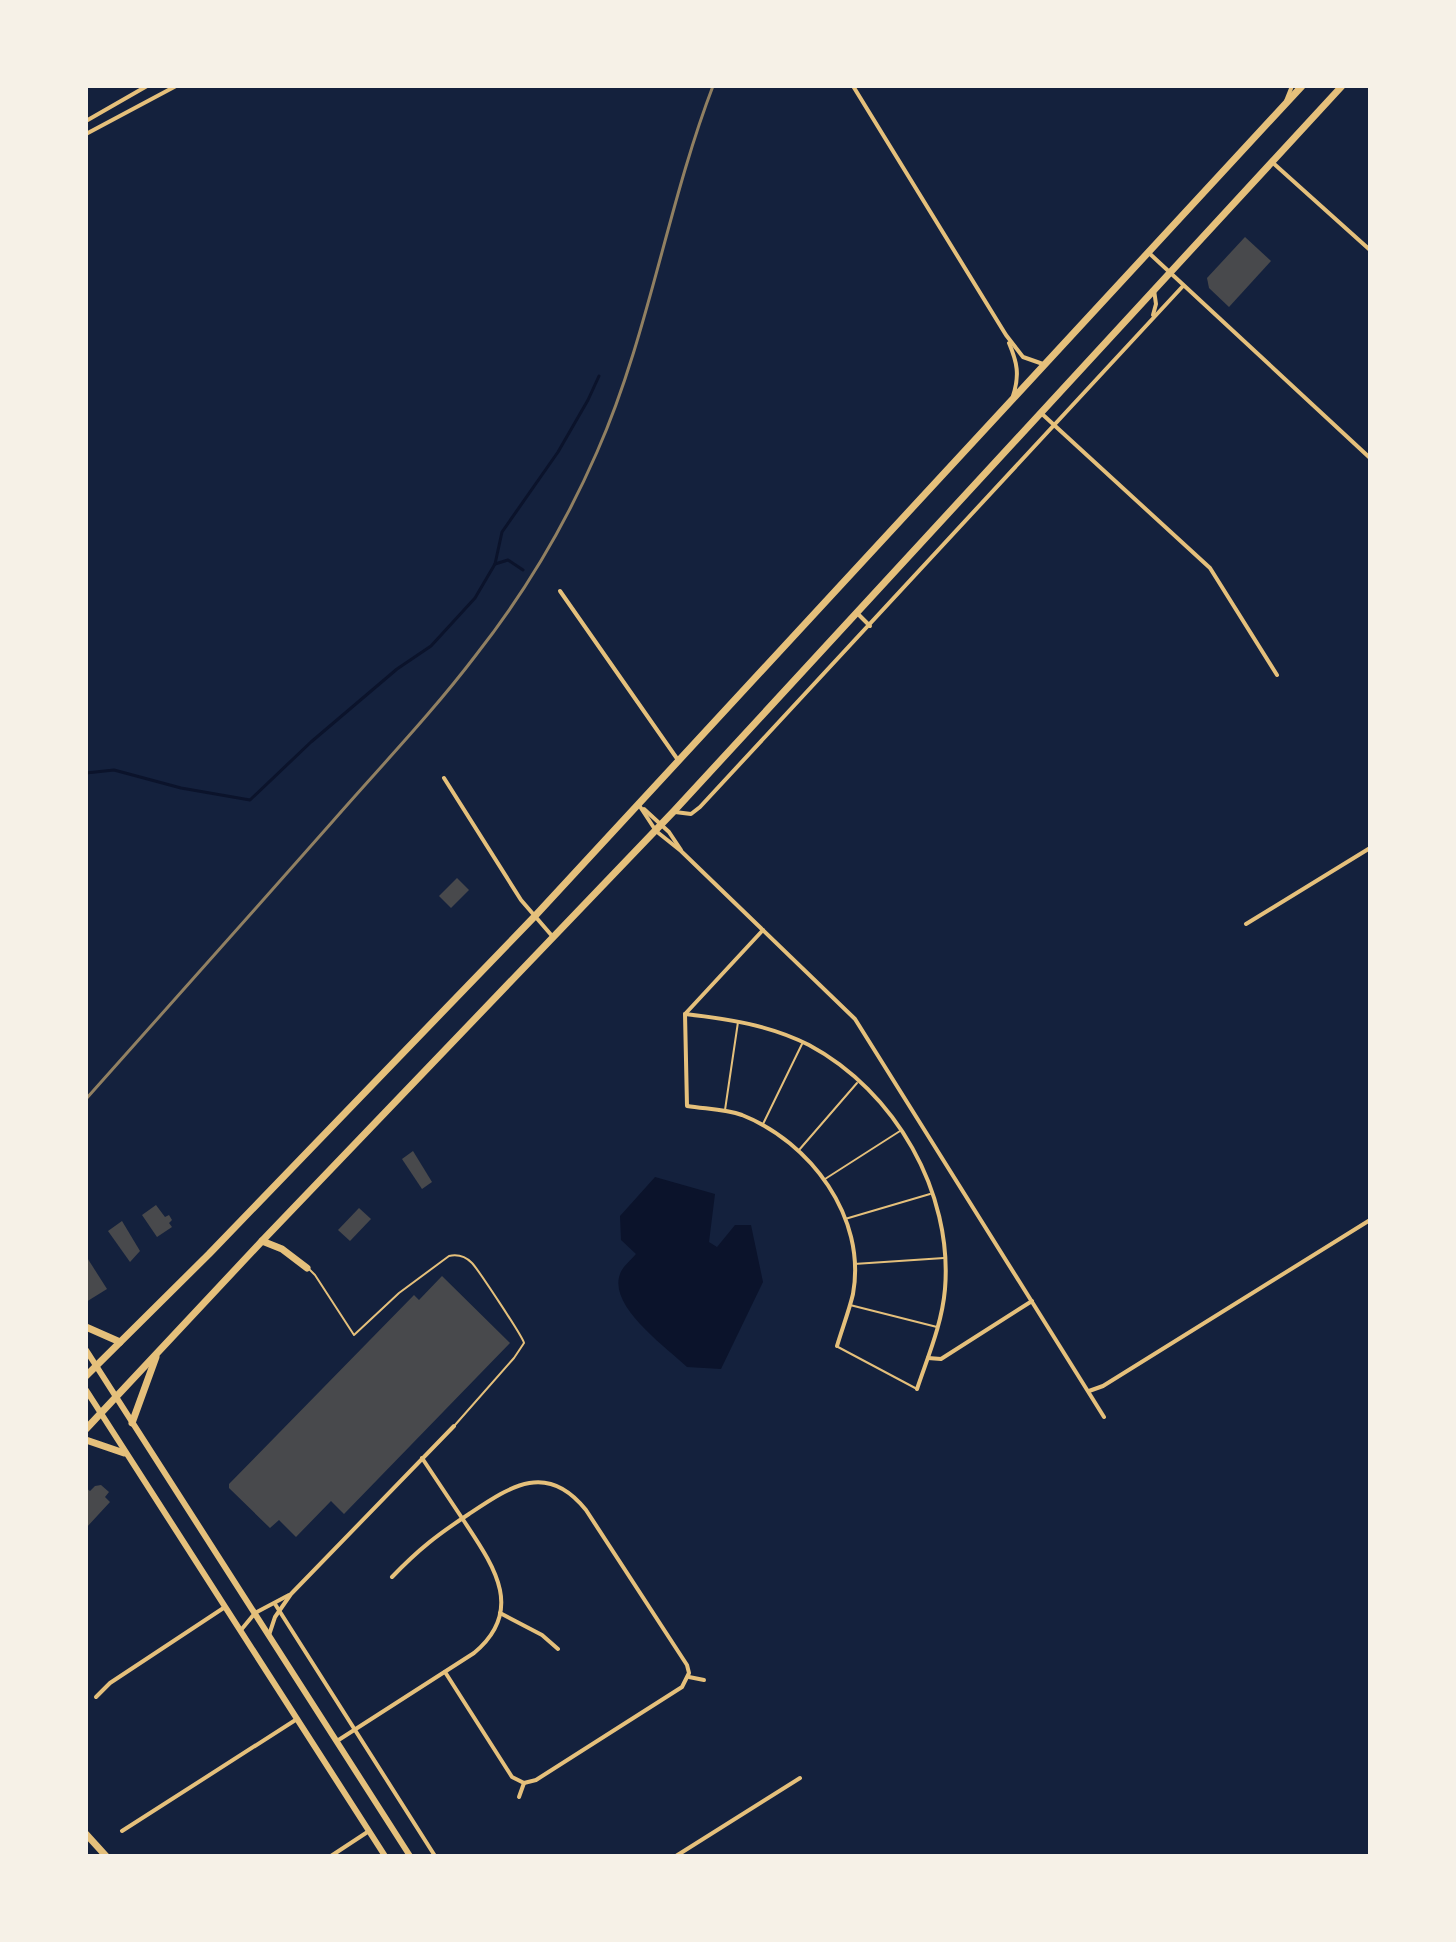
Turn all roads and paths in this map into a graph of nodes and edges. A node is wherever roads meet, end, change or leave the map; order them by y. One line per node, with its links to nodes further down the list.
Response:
1 (147, 86): 8 (street)
2 (176, 86): 9 (street)
3 (853, 86): 17 (street)
4 (1292, 86): 7 (street)
5 (1302, 86): 7 (highway)
6 (1342, 86): 10 (highway)
7 (1283, 107): 12 (highway)
8 (86, 121)
9 (86, 134)
10 (1272, 162): 11 (street); 13 (highway)
11 (1370, 250)
12 (1149, 253): 13 (street); 18 (highway)
13 (1169, 274): 14 (street); 15 (highway)
14 (1183, 286): 16 (street); 22 (street)
15 (1154, 290): 16 (street); 20 (highway)
16 (1151, 319): 21 (street)
17 (1006, 335): 18 (street); 19 (street)
18 (1045, 365): 19 (highway)
19 (1011, 402): 27 (highway)
20 (1041, 413): 21 (street); 24 (highway)
21 (1054, 425): 25 (street); 26 (street)
22 (1370, 458)
23 (560, 591): 27 (street)
24 (857, 613): 25 (street); 30 (highway)
25 (870, 626): 30 (street)
26 (1277, 675)
27 (680, 761): 29 (highway)
28 (444, 778): 34 (street)
29 (639, 805): 31 (street); 34 (highway)
30 (674, 811): 31 (highway)
31 (659, 828): 36 (street); 37 (highway)
32 (1368, 850): 33 (street); 35 (street)
33 (1369, 858)
34 (535, 916): 37 (street); 58 (highway)
35 (1246, 924)
36 (763, 930): 38 (street); 54 (street)
37 (554, 938): 50 (highway)
38 (685, 1014): 39 (street); 42 (street)
39 (738, 1021): 40 (street); 42 (lane)
40 (803, 1043): 41 (street); 43 (lane)
41 (858, 1082): 44 (street); 45 (lane)
42 (725, 1110): 43 (street)
43 (762, 1125): 45 (street)
44 (901, 1130): 46 (lane); 47 (street)
45 (798, 1150): 46 (street)
46 (825, 1179): 48 (street)
47 (932, 1193): 48 (lane); 51 (street)
48 (845, 1219): 52 (street)
49 (1370, 1220): 67 (street)
50 (262, 1241): 53 (highway); 61 (highway)
51 (945, 1258): 52 (lane); 57 (street)
52 (853, 1264): 55 (street)
53 (307, 1268): 72 (lane)
54 (1032, 1301): 62 (street); 67 (street)
55 (849, 1305): 57 (lane); 59 (street)
56 (86, 1327): 58 (highway)
57 (938, 1327): 62 (street)
58 (120, 1342): 63 (highway)
59 (837, 1346): 65 (lane)
60 (86, 1350): 63 (main road)
61 (159, 1352): 68 (highway); 71 (highway)
62 (928, 1358): 65 (street)
63 (97, 1365): 64 (highway); 68 (main road)
64 (86, 1376)
65 (917, 1389)
66 (86, 1390): 69 (main road)
67 (1088, 1391): 70 (street)
68 (117, 1397): 69 (highway); 71 (main road)
69 (100, 1414): 73 (highway); 75 (main road)
70 (1104, 1417)
71 (132, 1423): 77 (main road)
72 (454, 1426): 76 (street)
73 (86, 1429)
74 (86, 1440): 75 (highway)
75 (124, 1453): 78 (main road)
76 (422, 1458): 79 (street); 81 (street)
77 (162, 1470): 78 (main road); 85 (main road)
78 (145, 1481): 83 (main road)
79 (462, 1519): 80 (street); 86 (street); 91 (street)
80 (392, 1577)
81 (291, 1594): 82 (street); 84 (street)
82 (275, 1604): 84 (street); 85 (street)
83 (226, 1607): 87 (main road); 93 (street)
84 (279, 1610): 88 (street); 95 (street)
85 (255, 1613): 87 (street); 88 (main road)
86 (500, 1613): 89 (street); 90 (street)
87 (241, 1630): 94 (main road)
88 (269, 1635): 96 (main road)
89 (558, 1649)
90 (445, 1672): 95 (street); 98 (street)
91 (689, 1677): 92 (street); 98 (street)
92 (704, 1680)
93 (96, 1697)
94 (297, 1719): 100 (street); 101 (main road)
95 (355, 1729): 96 (street); 107 (street)
96 (337, 1741): 106 (main road)
97 (800, 1778): 108 (street)
98 (524, 1783): 99 (street)
99 (519, 1797)
100 (122, 1831)
101 (369, 1831): 104 (street); 105 (main road)
102 (86, 1834): 103 (highway)
103 (106, 1856)
104 (331, 1856)
105 (385, 1856)
106 (410, 1856)
107 (435, 1856)
108 (676, 1856)

